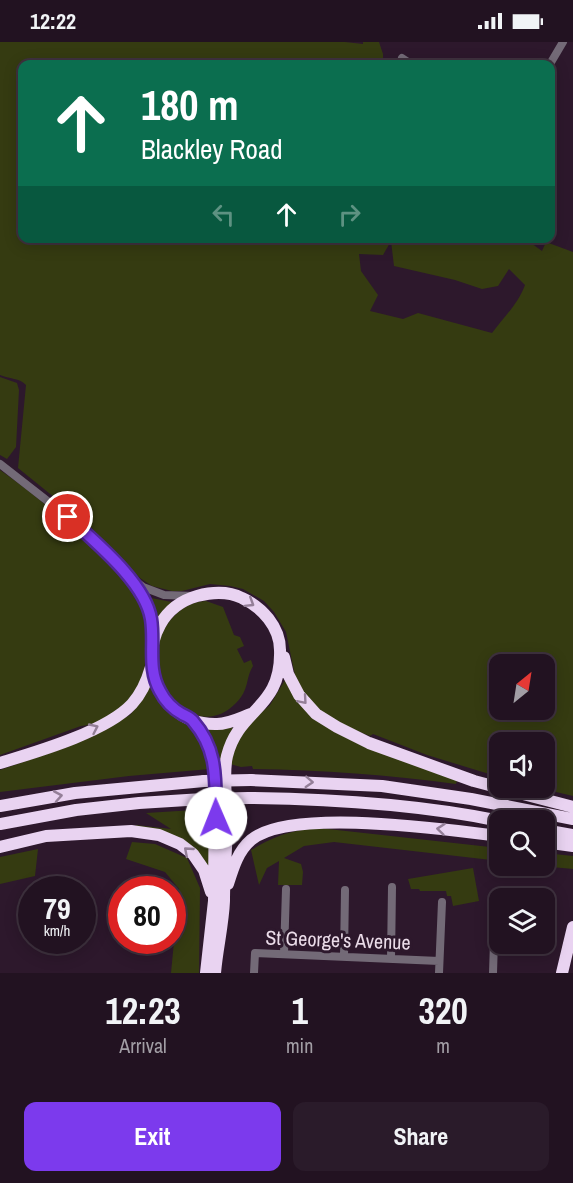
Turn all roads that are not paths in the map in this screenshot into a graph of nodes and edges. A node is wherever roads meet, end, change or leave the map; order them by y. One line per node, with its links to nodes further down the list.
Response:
1 (562, 42): 4 (street)
2 (402, 58): 3 (street)
3 (405, 60)
4 (552, 60)
5 (0, 464): 6 (street)
6 (125, 573): 7 (street); 8 (street)
7 (195, 596): 8 (highway); 9 (highway, one-way to 9)
8 (153, 645): 10 (highway)
9 (280, 647): 11 (highway); 15 (highway, one-way to 15)
10 (151, 664): 12 (highway); 13 (highway, one-way to 10)
11 (251, 714): 12 (highway); 28 (highway)
12 (192, 719): 28 (highway)
13 (0, 763)
14 (0, 806): 17 (highway, one-way to 17, bridge)
15 (573, 807)
16 (489, 819): 18 (highway, bridge)
17 (573, 819)
18 (0, 824)
19 (555, 832): 21 (highway)
20 (489, 835): 28 (highway, one-way to 28)
21 (573, 836)
22 (555, 844): 23 (highway)
23 (573, 846)
24 (0, 847): 28 (highway, one-way to 24)
25 (392, 887): 34 (street)
26 (286, 889): 31 (street)
27 (346, 890): 33 (street)
28 (219, 902): 36 (highway); 37 (highway)
29 (442, 902): 35 (street)
30 (573, 927): 41 (highway)
31 (284, 954): 33 (street, St George's Avenue); 38 (street, St George's Avenue)
32 (494, 954): 40 (street)
33 (344, 957): 34 (street, St George's Avenue)
34 (391, 959): 35 (street, St George's Avenue)
35 (439, 961): 39 (street)
36 (206, 973)
37 (214, 973)
38 (254, 973)
39 (439, 973)
40 (493, 973)
41 (562, 973)

